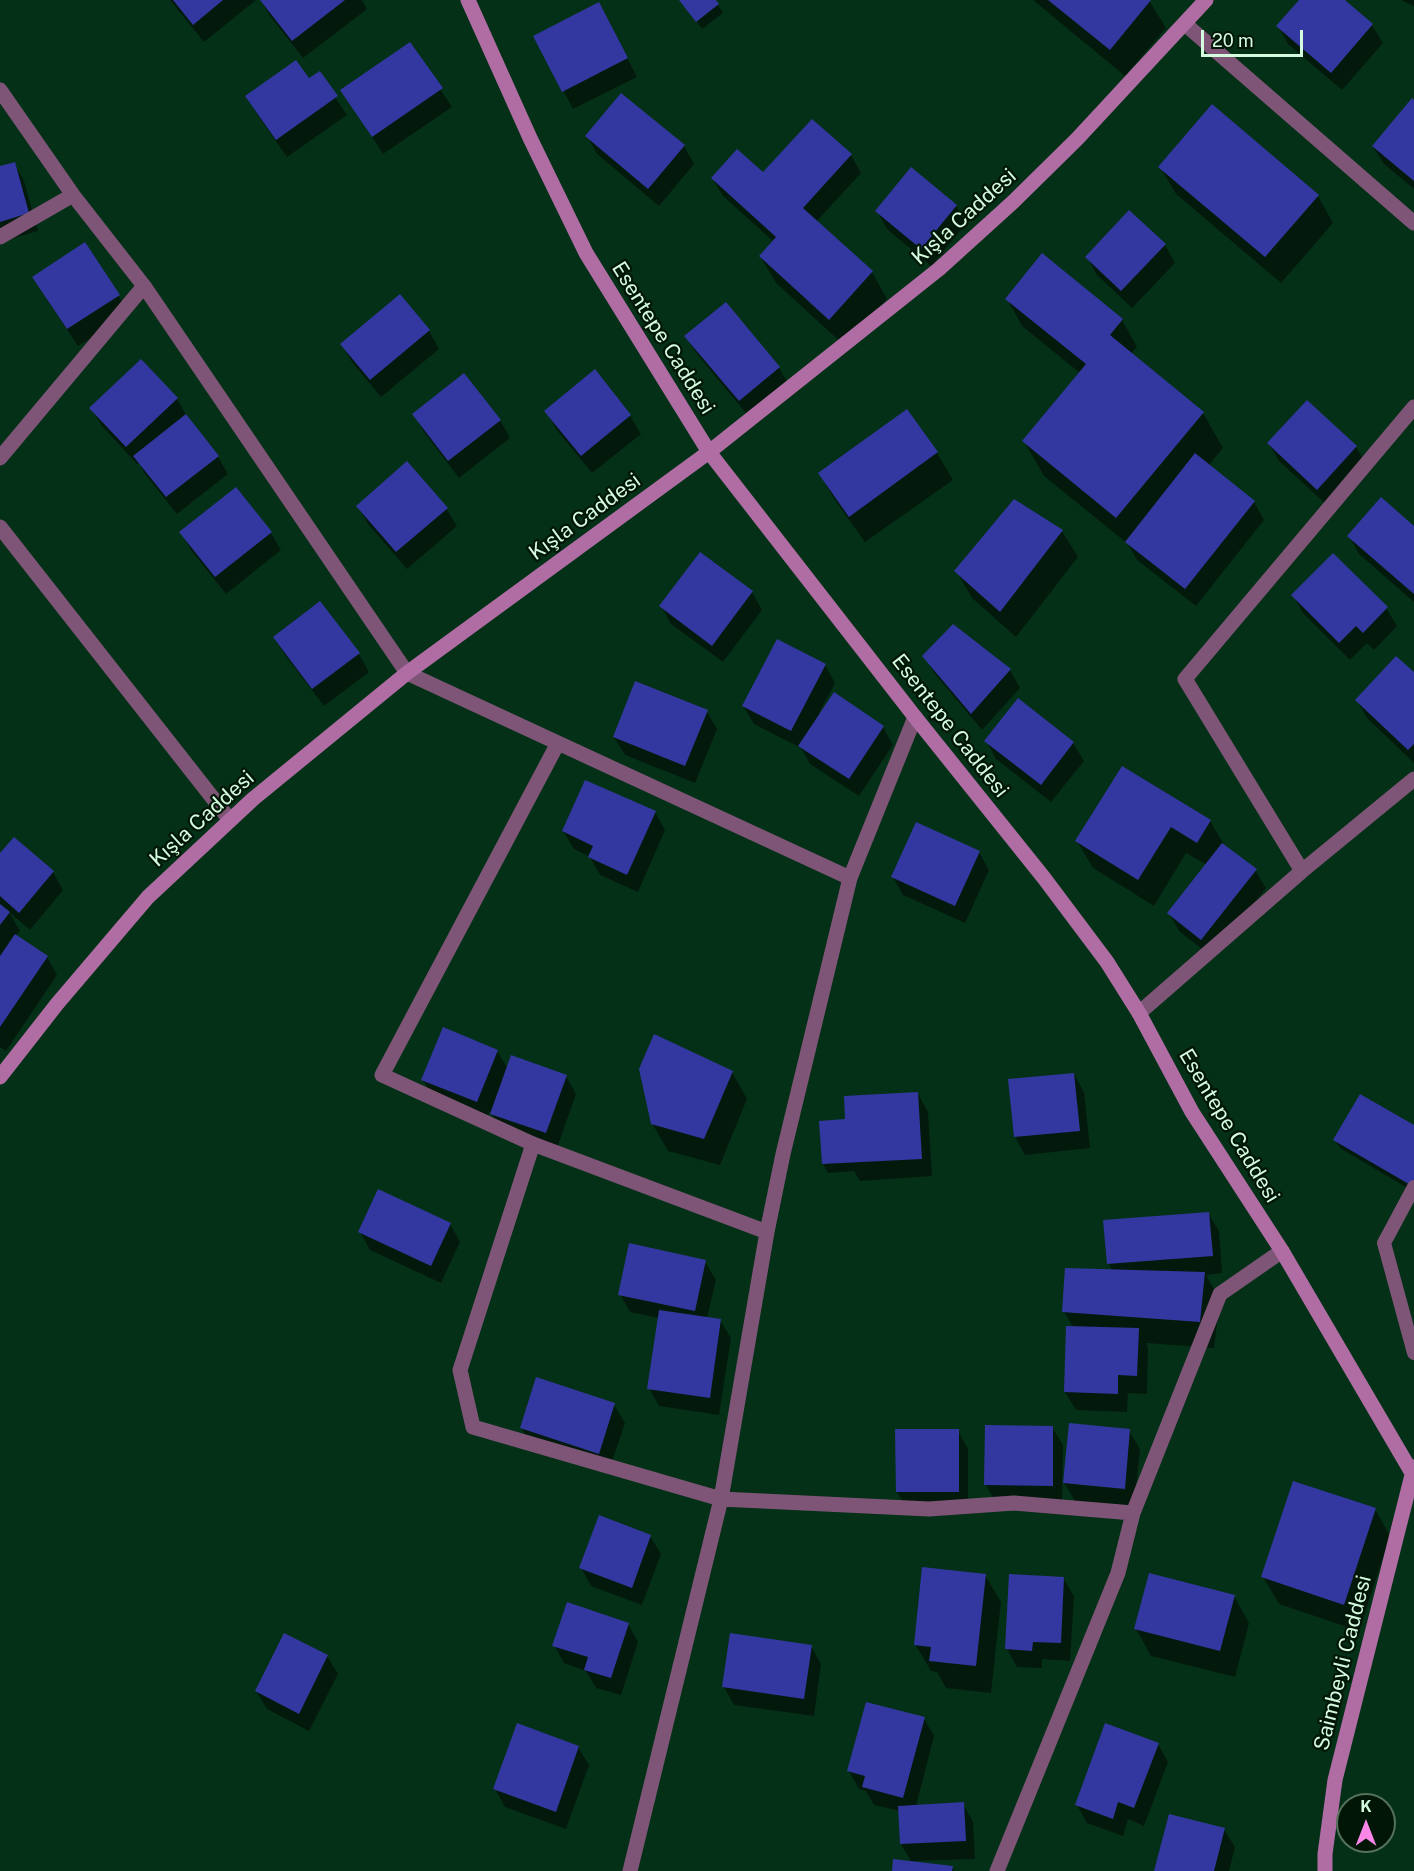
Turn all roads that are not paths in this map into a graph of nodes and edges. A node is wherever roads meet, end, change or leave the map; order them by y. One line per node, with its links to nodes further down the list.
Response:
1 (468, 0): 10 (street, Esentepe Caddesi)
2 (1206, 0): 3 (street, Kışla Caddesi)
3 (1185, 24): 6 (street); 10 (street, Kışla Caddesi)
4 (0, 90): 5 (street)
5 (74, 195): 7 (street); 8 (street)
6 (1414, 223)
7 (0, 237)
8 (144, 286): 11 (street); 13 (street)
9 (1414, 407): 18 (street)
10 (709, 452): 13 (street, Kışla Caddesi); 14 (street, Esentepe Caddesi)
11 (0, 458)
12 (0, 527): 17 (street)
13 (407, 673): 15 (street); 17 (street, Kışla Caddesi)
14 (915, 717): 19 (street); 20 (street, Esentepe Caddesi)
15 (558, 743): 19 (street); 22 (street)
16 (1414, 779): 18 (street)
17 (230, 820): 21 (street, Kışla Caddesi)
18 (1302, 871): 20 (street)
19 (850, 878): 24 (street)
20 (1139, 1013): 25 (street, Esentepe Caddesi)
21 (0, 1077)
22 (533, 1144): 24 (street); 28 (street)
23 (1414, 1187): 26 (lane)
24 (767, 1232): 28 (street)
25 (1282, 1251): 27 (street, Esentepe Caddesi); 29 (street)
26 (1414, 1353)
27 (1413, 1472): 32 (street, Saimbeyli Caddesi)
28 (721, 1499): 29 (street); 30 (street)
29 (1134, 1513): 31 (street)
30 (630, 1871)
31 (998, 1871)
32 (1325, 1871)

